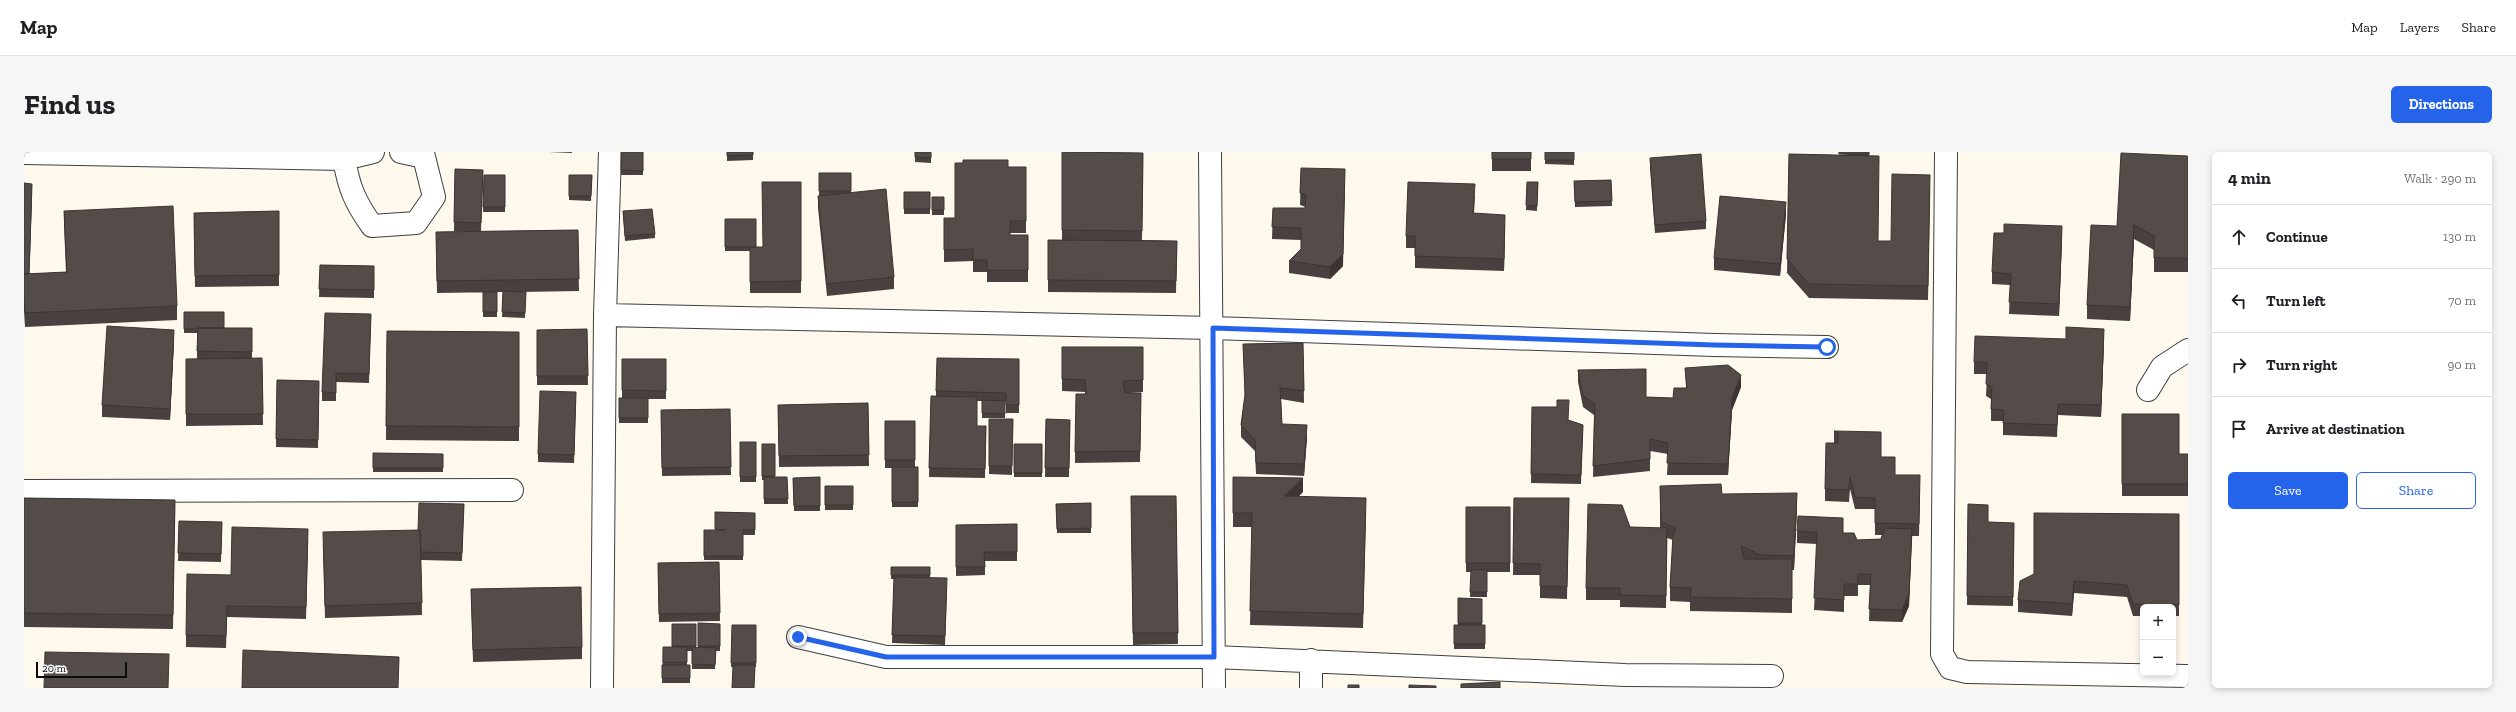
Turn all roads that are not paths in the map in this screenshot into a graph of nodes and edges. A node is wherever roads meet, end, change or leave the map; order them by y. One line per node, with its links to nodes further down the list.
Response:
1 (373, 152): 7 (street)
2 (401, 152): 7 (street)
3 (610, 152): 8 (street)
4 (1210, 152): 9 (street)
5 (1946, 152): 19 (street)
6 (24, 153): 7 (street)
7 (344, 159)
8 (606, 315): 9 (street); 21 (street)
9 (1213, 328): 10 (street); 16 (street)
10 (1827, 347)
11 (2188, 350): 12 (street)
12 (2148, 390)
13 (512, 490): 14 (street)
14 (24, 491)
15 (798, 637): 16 (street)
16 (1214, 657): 17 (street); 22 (street)
17 (1311, 660): 20 (street); 23 (street)
18 (1772, 676): 20 (street)
19 (2188, 676)
20 (1594, 681)
21 (602, 688)
22 (1214, 688)
23 (1311, 688)

